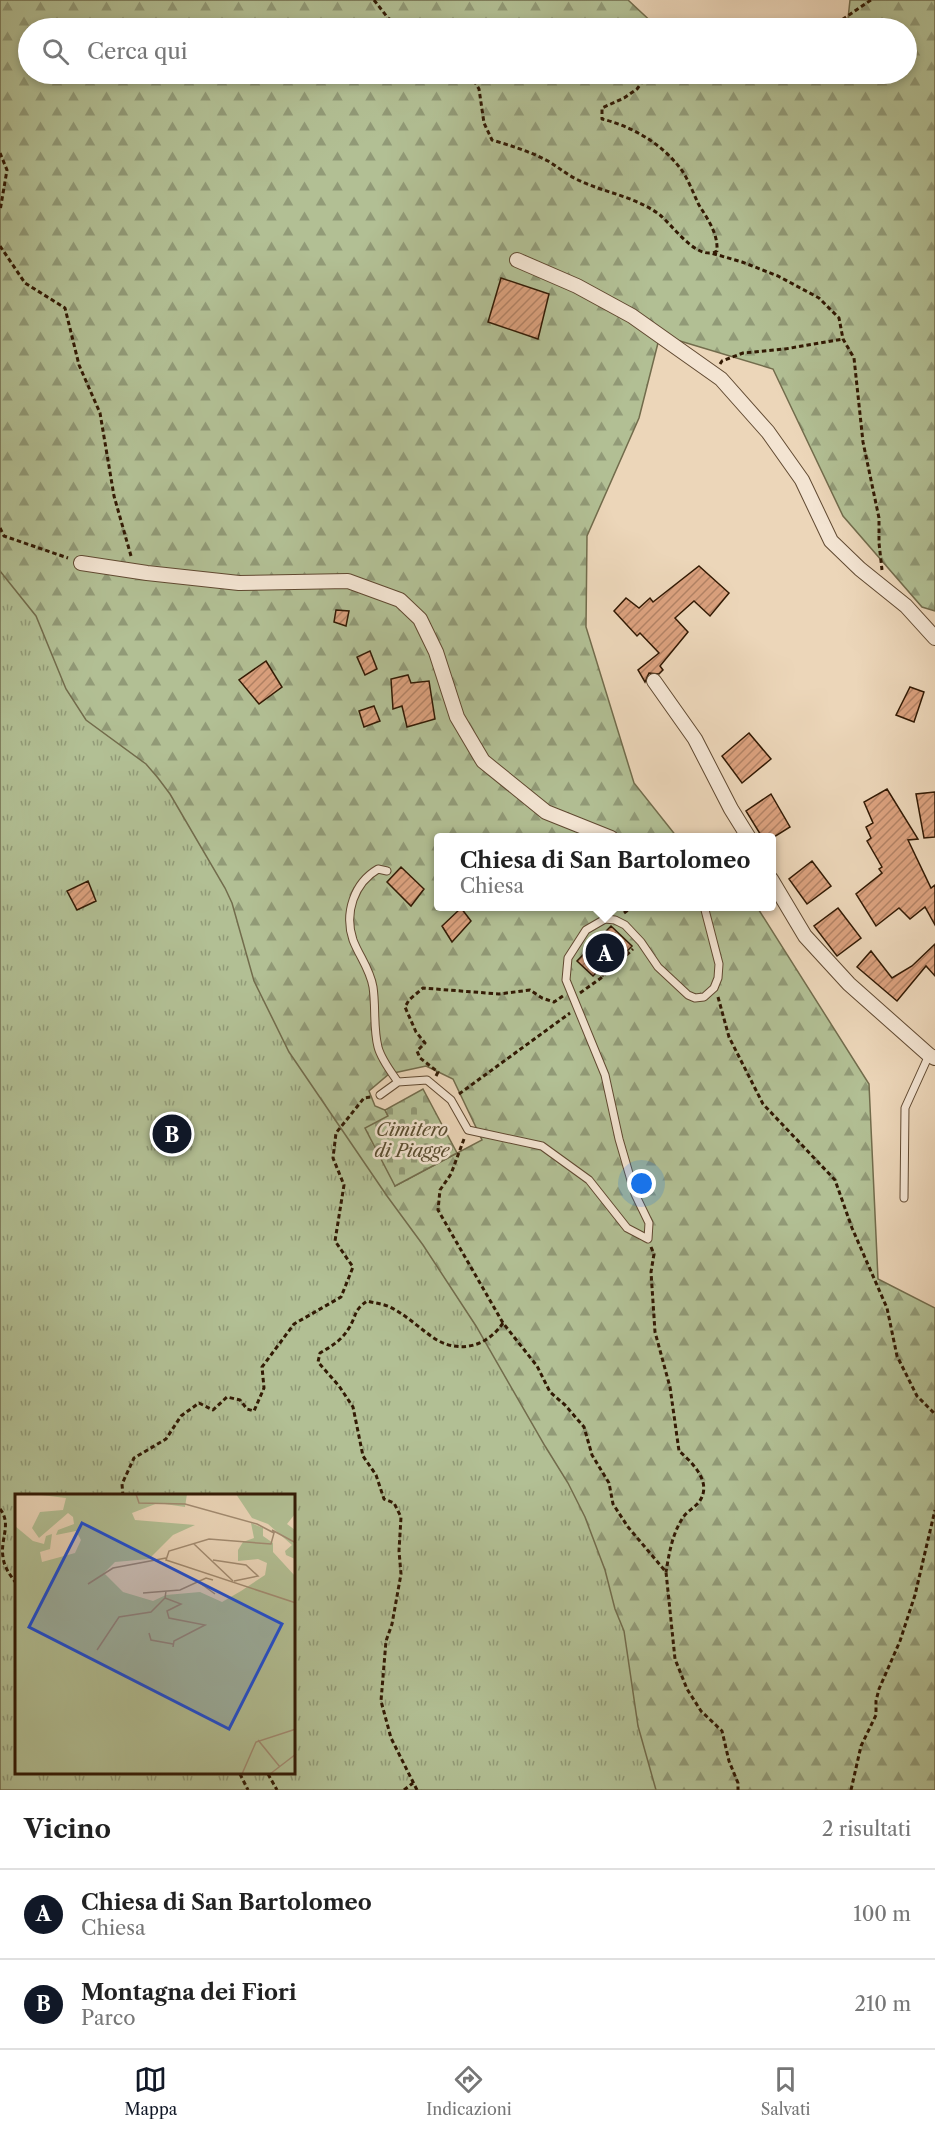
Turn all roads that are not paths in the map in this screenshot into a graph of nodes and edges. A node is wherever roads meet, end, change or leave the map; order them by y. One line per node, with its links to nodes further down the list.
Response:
1 (517, 260): 3 (street)
2 (81, 563): 5 (street)
3 (935, 638)
4 (654, 681): 6 (street)
5 (601, 833)
6 (747, 833)
7 (387, 871): 11 (lane)
8 (776, 887): 10 (street)
9 (705, 911): 11 (lane)
10 (932, 1057): 13 (lane)
11 (398, 1082): 12 (lane)
12 (380, 1095)
13 (904, 1198)

